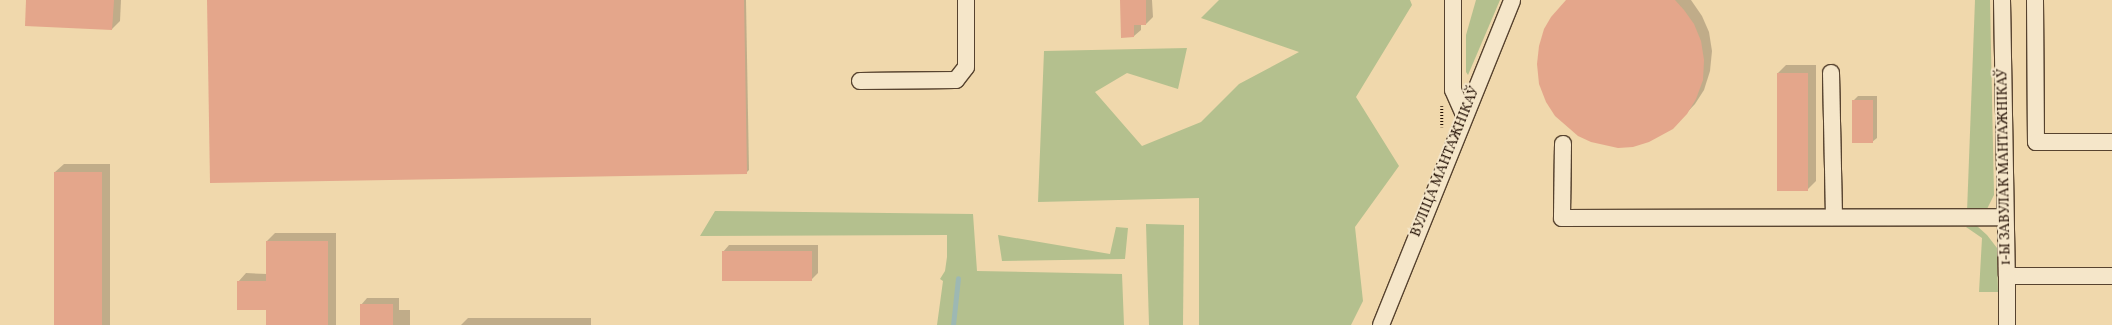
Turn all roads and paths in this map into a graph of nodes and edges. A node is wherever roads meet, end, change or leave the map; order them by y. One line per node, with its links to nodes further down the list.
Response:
1 (966, 0): 7 (street)
2 (1453, 0): 9 (street)
3 (1512, 0): 9 (street, ВУЛІЦА МАНТАЖНІКАЎ)
4 (2002, 0): 14 (street, 1-Ы ЗАВУЛАК МАНТАЖНІКАЎ)
5 (2035, 0): 11 (street)
6 (1831, 73): 13 (street)
7 (860, 81)
8 (1442, 105): 10 (path)
9 (1464, 115): 17 (street, ВУЛІЦА МАНТАЖНІКАЎ)
10 (1442, 129)
11 (2112, 142)
12 (1563, 144): 13 (street)
13 (1834, 217): 14 (street)
14 (2005, 217): 15 (street, 1-Ы ЗАВУЛАК МАНТАЖНІКАЎ)
15 (2006, 276): 16 (street, 1-Ы ЗАВУЛАК МАНТАЖНІКАЎ); 18 (street)
16 (2112, 276)
17 (1381, 325)
18 (2007, 325)

